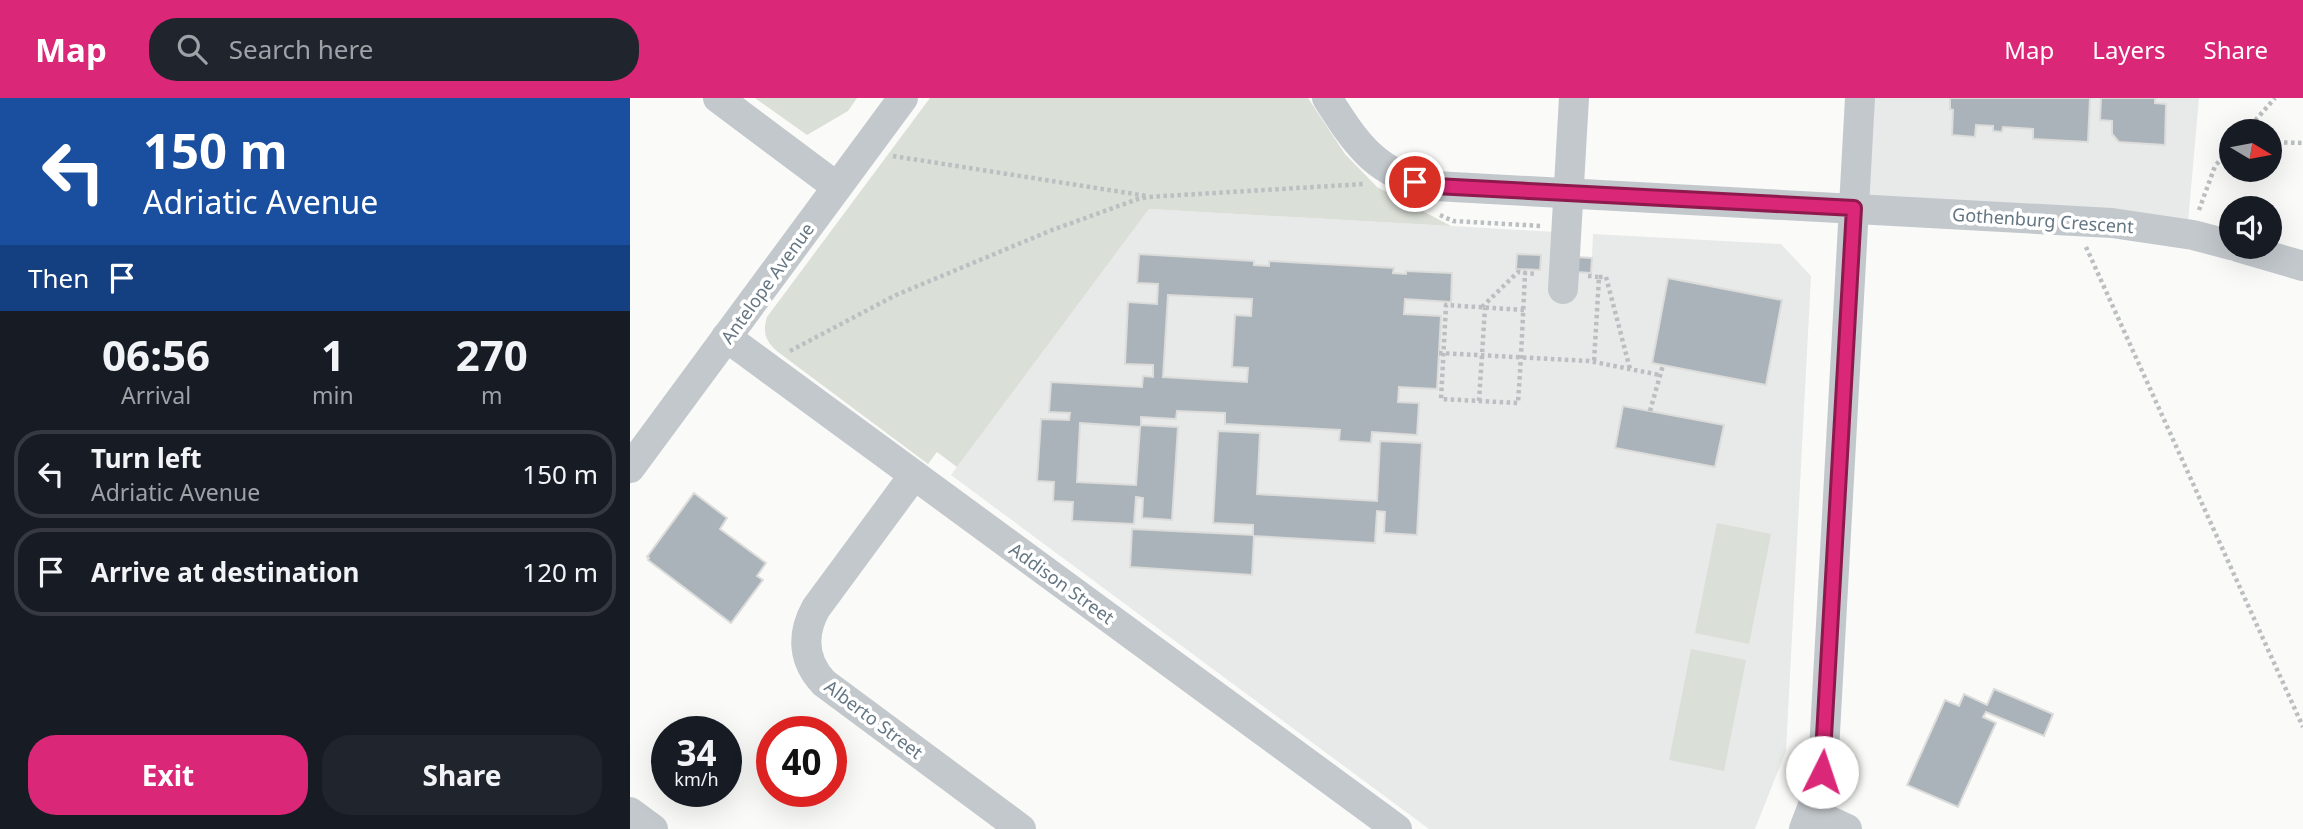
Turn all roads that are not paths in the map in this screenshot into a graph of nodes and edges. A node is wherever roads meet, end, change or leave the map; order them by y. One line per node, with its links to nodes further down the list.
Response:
1 (718, 98): 6 (street)
2 (903, 98): 6 (street, Antelope Avenue)
3 (1327, 98): 7 (street, Gothenburg Crescent)
4 (1574, 98): 7 (street)
5 (1860, 98): 8 (street)
6 (837, 187): 13 (street, Antelope Avenue)
7 (1569, 192): 8 (street, Gothenburg Crescent); 12 (street)
8 (1854, 208): 9 (street, Gothenburg Crescent); 17 (street)
9 (2219, 242)
10 (2279, 259): 11 (street)
11 (2303, 266)
12 (1564, 282)
13 (726, 337): 14 (street, Antelope Avenue); 15 (street, Addison Street)
14 (630, 468)
15 (914, 475): 19 (street, Alberto Street); 20 (street, Addison Street)
16 (630, 811): 18 (street)
17 (1808, 821): 21 (street)
18 (653, 829)
19 (1021, 829)
20 (1397, 829)
21 (1847, 829)

